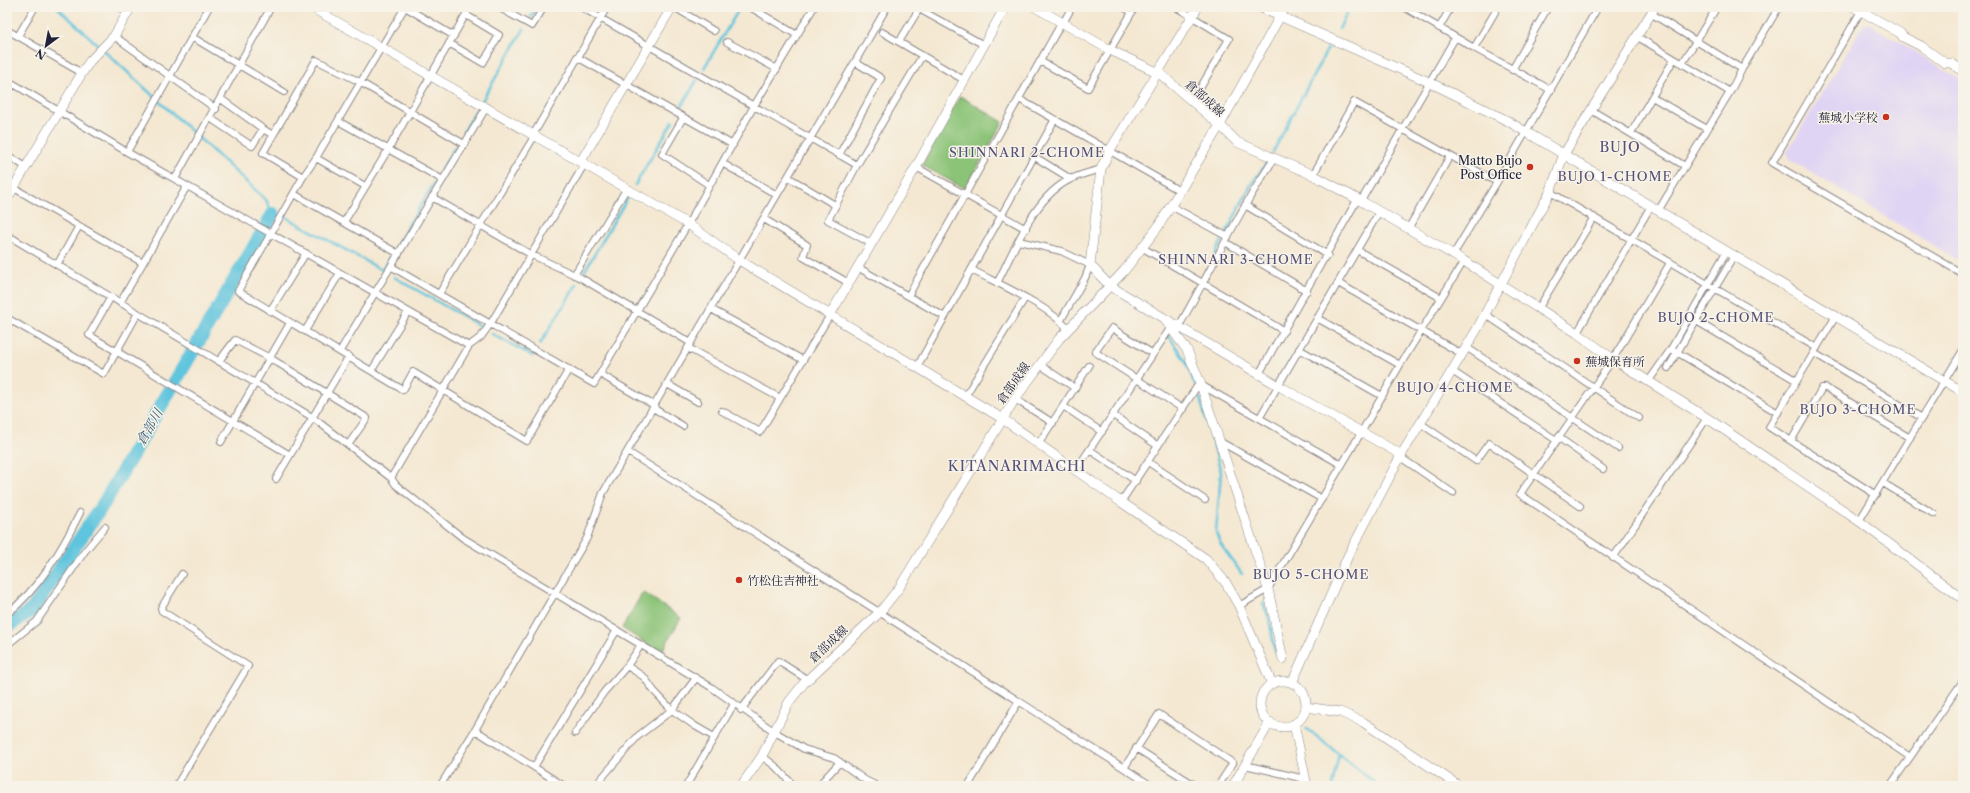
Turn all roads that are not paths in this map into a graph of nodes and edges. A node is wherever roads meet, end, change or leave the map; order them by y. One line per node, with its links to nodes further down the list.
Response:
1 (36, 7): 44 (street)
2 (209, 7): 48 (street)
3 (271, 7): 65 (street)
4 (311, 7): 56 (street)
5 (405, 7): 46 (street); 56 (street)
6 (470, 7): 34 (street)
7 (498, 7): 8 (street)
8 (544, 7)
9 (581, 7): 37 (street)
10 (607, 7): 37 (street)
11 (673, 7): 41 (street); 54 (street)
12 (750, 7): 43 (street)
13 (814, 7): 43 (street)
14 (887, 7): 63 (street)
15 (1005, 7): 55 (street)
16 (1035, 7): 38 (street, 倉部成線)
17 (1072, 7): 38 (street)
18 (1123, 7): 32 (street)
19 (1176, 7): 35 (street)
20 (1198, 7): 35 (street)
21 (1259, 7): 36 (street)
22 (1286, 7): 36 (street)
23 (1404, 7): 39 (street)
24 (1451, 7): 39 (street)
25 (1498, 7): 57 (street)
26 (1548, 7): 68 (street)
27 (1598, 7): 80 (street)
28 (1717, 7): 50 (street)
29 (1779, 7): 66 (street)
30 (127, 9): 45 (street)
31 (1859, 9): 69 (street); 184 (street)
32 (1133, 10): 58 (street)
33 (1654, 10): 47 (street); 50 (street)
34 (466, 15): 46 (street); 53 (street)
35 (1193, 16): 71 (street); 87 (street)
36 (1280, 17): 77 (street); 98 (street)
37 (600, 18): 54 (street); 60 (street)
38 (1062, 22): 58 (street, 倉部成線); 62 (street)
39 (1439, 28): 49 (street)
40 (7, 30): 44 (street)
41 (714, 31)
42 (882, 32): 52 (street)
43 (797, 35): 67 (street)
44 (18, 36): 70 (street)
45 (114, 36): 70 (street); 72 (street)
46 (454, 36): 53 (street)
47 (1636, 36): 61 (street); 91 (street)
48 (192, 37): 65 (street); 72 (street)
49 (1455, 38): 57 (street); 77 (street)
50 (1696, 41): 64 (street); 66 (street)
51 (727, 42): 67 (street)
52 (898, 42): 55 (street); 59 (street)
53 (449, 43): 73 (street)
54 (649, 44): 79 (street); 88 (street)
55 (984, 45): 75 (street)
56 (380, 47): 73 (street); 76 (street)
57 (1474, 48): 68 (street)
58 (1110, 50): 62 (street); 71 (street, 倉部成線)
59 (922, 56): 75 (street); 121 (street)
60 (577, 57): 79 (street); 105 (street)
61 (1674, 59): 64 (street); 84 (street)
62 (1040, 61): 86 (street)
63 (855, 62): 106 (street); 114 (street)
64 (1682, 64): 82 (street)
65 (239, 66): 81 (street); 85 (street)
66 (1742, 69): 82 (street)
67 (777, 70): 88 (street)
68 (1512, 70): 80 (street)
69 (1963, 71)
70 (82, 73): 92 (street)
71 (1158, 73): 87 (street, 倉部成線); 110 (street)
72 (170, 76): 90 (street); 111 (street)
73 (430, 76): 89 (street); 93 (street)
74 (7, 80): 78 (street)
75 (964, 80): 124 (street)
76 (360, 82): 93 (street); 97 (street); 104 (street)
77 (1429, 82): 99 (street); 102 (street)
78 (13, 84): 83 (street); 92 (street)
79 (625, 86): 95 (street); 119 (street)
80 (1551, 90): 102 (street)
81 (284, 92)
82 (1730, 92): 101 (street)
83 (7, 94)
84 (1652, 97): 101 (street); 103 (street)
85 (221, 99): 90 (street); 100 (street)
86 (1019, 99): 96 (street); 142 (street)
87 (1192, 102): 98 (street, 倉部成線)
88 (754, 106): 106 (street); 108 (street)
89 (486, 108): 105 (street); 107 (street)
90 (216, 109): 94 (street)
91 (1591, 110): 103 (street); 112 (street)
92 (59, 111): 111 (street); 123 (street)
93 (410, 112): 107 (street); 109 (street)
94 (210, 118): 100 (street); 129 (street)
95 (683, 118): 108 (street); 133 (street)
96 (1055, 119): 110 (street); 116 (street)
97 (338, 121): 109 (street); 117 (street)
98 (1220, 125): 118 (street); 138 (street, 倉部成線)
99 (1403, 128): 115 (street); 126 (street); 145 (street)
100 (262, 129): 104 (street)
101 (1707, 129): 122 (street)
102 (1527, 132): 112 (street); 132 (street)
103 (1631, 133): 122 (street)
104 (273, 135): 127 (street)
105 (533, 135): 119 (street); 157 (street)
106 (810, 139): 114 (street); 128 (street)
107 (464, 144): 131 (street)
108 (733, 145): 120 (street)
109 (388, 150): 131 (street); 135 (street)
110 (1110, 150): 125 (street); 138 (street)
111 (127, 152): 129 (street)
112 (1564, 154): 139 (street); 149 (street)
113 (7, 155): 123 (street)
114 (839, 155): 121 (street)
115 (1450, 156): 132 (street); 159 (street)
116 (1035, 157): 130 (street); 151 (street)
117 (316, 158): 127 (street); 135 (street)
118 (1274, 159): 126 (street); 148 (street)
119 (583, 162): 137 (street); 170 (street)
120 (722, 163): 133 (street); 141 (street)
121 (857, 165): 146 (street)
122 (1685, 166): 149 (street)
123 (26, 167): 136 (street)
124 (916, 167): 142 (street); 165 (street)
125 (1101, 169): 130 (street); 179 (street)
126 (1312, 175): 145 (street)
127 (303, 177): 140 (street)
128 (788, 177): 141 (street); 146 (street)
129 (175, 179): 134 (street)
130 (1071, 179): 158 (street)
131 (443, 180): 143 (street)
132 (1497, 182): 173 (street)
133 (709, 185): 155 (street)
134 (187, 186): 160 (street); 177 (street)
135 (365, 186): 154 (street)
136 (14, 188): 144 (street); 156 (street)
137 (627, 188): 155 (street); 185 (street)
138 (1180, 191): 147 (street, 倉部成線)
139 (1550, 192): 152 (street); 192 (street)
140 (294, 194): 154 (street); 160 (street)
141 (777, 195): 153 (street)
142 (966, 195): 151 (street); 197 (street)
143 (432, 197): 157 (street); 169 (street)
144 (7, 199)
145 (1359, 200): 150 (street); 172 (street)
146 (835, 205): 165 (street)
147 (1171, 206): 162 (street); 166 (street, 倉部成線)
148 (1245, 206): 162 (street); 172 (street)
149 (1654, 209): 164 (street); 171 (street)
150 (1379, 212): 159 (street); 167 (street)
151 (1002, 215): 158 (street); 182 (street)
152 (1594, 217): 164 (street); 203 (street)
153 (764, 219): 174 (street); 186 (street)
154 (344, 222): 169 (street)
155 (688, 224): 174 (street); 205 (street)
156 (79, 226): 177 (street); 178 (street)
157 (480, 226): 170 (street); 196 (street)
158 (1026, 229): 163 (street)
159 (1408, 229): 173 (street)
160 (270, 233): 168 (street); 204 (street)
161 (7, 235): 178 (street)
162 (1226, 240): 188 (street); 194 (street)
163 (1019, 241): 179 (street); 187 (street)
164 (1632, 241): 176 (street); 223 (street)
165 (872, 244): 181 (street)
166 (1143, 248): 188 (street); 191 (street, 倉部成線)
167 (1357, 250): 189 (street); 200 (street)
168 (306, 253): 183 (street); 204 (street)
169 (399, 254): 180 (street)
170 (530, 254): 185 (street); 217 (street)
171 (1730, 254): 190 (street); 193 (street); 210 (street)
172 (1328, 255): 194 (street)
173 (1453, 255): 175 (street)
174 (739, 260): 202 (street); 208 (street)
175 (1464, 261): 192 (street); 200 (street)
176 (1670, 262): 190 (street); 237 (street)
177 (143, 263): 201 (street)
178 (57, 265): 198 (street)
179 (1090, 265): 191 (street); 215 (street)
180 (392, 267): 195 (street); 196 (street)
181 (859, 268): 186 (street); 197 (street)
182 (972, 270): 187 (street); 211 (street)
183 (340, 273): 195 (street); 222 (street)
184 (1963, 274)
185 (574, 275): 205 (street)
186 (849, 283): 208 (street)
187 (997, 283): 199 (street)
188 (1204, 283): 218 (street); 220 (street)
189 (1338, 283): 213 (street); 221 (street)
190 (1707, 285): 193 (street); 214 (street)
191 (1110, 286): 218 (street); 219 (street, 倉部成線)
192 (1500, 286): 203 (street); 209 (street)
193 (1714, 289): 214 (street); 231 (street)
194 (1307, 291): 220 (street)
195 (376, 292): 206 (street); 230 (street)
196 (439, 294): 217 (street)
197 (908, 296): 211 (street)
198 (111, 297): 201 (street); 232 (street)
199 (1024, 298): 215 (street); 263 (street)
200 (1441, 298): 221 (street)
201 (120, 302): 207 (street)
202 (711, 309): 225 (street); 238 (street)
203 (1538, 309): 223 (street)
204 (270, 311): 216 (street)
205 (638, 311): 225 (street); 248 (street)
206 (408, 312): 224 (street); 246 (street)
207 (138, 313): 232 (street); 239 (street)
208 (830, 314): 238 (street); 243 (street)
209 (1485, 314): 227 (street); 258 (street)
210 (1836, 316): 231 (street); 252 (street)
211 (946, 317): 243 (street)
212 (7, 318): 232 (street)
213 (1317, 318): 226 (street); 241 (street)
214 (1693, 319): 228 (street); 233 (street); 251 (street)
215 (1061, 320): 219 (street)
216 (290, 323): 222 (street); 236 (street)
217 (491, 323): 224 (street); 245 (street)
218 (1175, 326): 234 (street); 249 (street); 256 (street)
219 (1068, 329): 240 (street, 倉部成線)
220 (1284, 331): 249 (street)
221 (1421, 331): 227 (street); 241 (street)
222 (305, 332): 230 (street)
223 (1577, 333): 237 (street)
224 (469, 346): 260 (street)
225 (690, 346): 255 (street); 265 (street)
226 (1300, 350): 257 (street); 264 (street)
227 (1464, 350): 247 (street); 277 (street)
228 (1671, 350): 233 (street); 254 (street)
229 (1963, 350): 252 (street)
230 (340, 351): 235 (street)
231 (1815, 351): 251 (street); 280 (street)
232 (116, 352): 281 (street)
233 (1678, 353): 244 (street); 272 (street)
234 (1153, 354): 250 (street); 250 (street)
235 (349, 356): 246 (street); 262 (street)
236 (270, 358): 239 (street); 253 (street); 262 (street)
237 (1613, 359): 254 (street); 258 (street)
238 (803, 360): 265 (street)
239 (219, 361): 253 (street)
240 (1040, 364): 259 (street); 266 (street, 倉部成線)
241 (1400, 365): 264 (street)
242 (1089, 366): 259 (street)
243 (917, 367): 263 (street)
244 (1668, 368)
245 (569, 369): 248 (street); 260 (street)
246 (372, 370): 260 (street)
247 (1452, 371): 283 (street); 287 (street)
248 (600, 374): 269 (street)
249 (1259, 374): 257 (street)
250 (1137, 378): 270 (street); 273 (street)
251 (1797, 381): 272 (street)
252 (1944, 381): 261 (street); 280 (street)
253 (256, 382): 274 (street); 281 (street)
254 (1648, 382): 279 (street)
255 (667, 384): 267 (street); 269 (street)
256 (1201, 384): 270 (street); 275 (street); 289 (street)
257 (1279, 386): 275 (street); 285 (street)
258 (1594, 387): 277 (street); 278 (street)
259 (1075, 388): 268 (street)
260 (442, 390): 306 (street)
261 (1963, 392)
262 (327, 393): 274 (street); 293 (street)
263 (966, 395): 276 (street)
264 (1382, 396): 285 (street)
265 (780, 398): 271 (street)
266 (1014, 399): 276 (street, 倉部成線); 282 (street)
267 (698, 402)
268 (1063, 406): 282 (street); 286 (street)
269 (654, 407): 284 (street); 297 (street)
270 (1183, 409): 294 (street)
271 (722, 411)
272 (1778, 413): 290 (street)
273 (1113, 415): 286 (street); 294 (street)
274 (312, 417): 293 (street); 298 (street)
275 (1260, 417): 301 (street)
276 (1003, 418): 292 (street); 325 (street, 倉部成線)
277 (1572, 418): 287 (street); 295 (street)
278 (1639, 418)
279 (1707, 418): 317 (street); 319 (street)
280 (1922, 418): 288 (street)
281 (232, 422): 291 (street); 298 (street)
282 (1053, 423): 292 (street)
283 (1420, 423): 299 (street); 304 (street)
284 (682, 426)
285 (1362, 431): 299 (street); 301 (street)
286 (1102, 432): 296 (street)
287 (1557, 438): 302 (street); 304 (street)
288 (1910, 438): 290 (street); 308 (street)
289 (1219, 441): 311 (street); 321 (street)
290 (1791, 441): 310 (street)
291 (221, 442)
292 (1039, 443): 303 (street)
293 (348, 444): 306 (street)
294 (1158, 446): 300 (street)
295 (1618, 448)
296 (1090, 450): 303 (street); 307 (street)
297 (628, 452): 322 (street); 325 (street)
298 (290, 455): 305 (street)
299 (1401, 456): 309 (street); 335 (street)
300 (1148, 462): 307 (street); 312 (street)
301 (1342, 464): 311 (street)
302 (1603, 469)
303 (1076, 470): 313 (street)
304 (1534, 474): 314 (street); 319 (street)
305 (276, 478)
306 (391, 478): 322 (street)
307 (1136, 481): 313 (street)
308 (1883, 484): 310 (street); 316 (street)
309 (1453, 493)
310 (1876, 495): 317 (street)
311 (1322, 499): 321 (street)
312 (1205, 500)
313 (1122, 502): 324 (street)
314 (1580, 506)
315 (80, 513): 326 (street)
316 (1934, 514)
317 (1859, 521): 323 (street)
318 (105, 528): 328 (street)
319 (1613, 558): 350 (street)
320 (182, 574): 356 (street)
321 (1268, 589): 324 (street); 330 (street)
322 (556, 593): 327 (street); 344 (street)
323 (1963, 599)
324 (1239, 606): 336 (street)
325 (880, 612): 333 (street, 倉部成線); 337 (street)
326 (7, 614)
327 (617, 630): 329 (street); 353 (street)
328 (7, 645)
329 (641, 645): 331 (street); 332 (street)
330 (1283, 659)
331 (627, 666): 340 (street); 346 (street)
332 (696, 678): 338 (street); 340 (street)
333 (808, 680): 341 (street); 345 (street, 倉部成線)
334 (1963, 681): 350 (street)
335 (1292, 683): 336 (street); 339 (street)
336 (1272, 684): 342 (street)
337 (1019, 700): 354 (street); 365 (street)
338 (734, 704): 341 (street); 347 (street)
339 (1306, 707): 343 (street); 370 (street)
340 (672, 710): 347 (street); 359 (street)
341 (741, 710): 345 (street)
342 (1270, 722): 343 (street); 352 (street)
343 (1294, 724): 355 (street)
344 (475, 730): 353 (street); 357 (street)
345 (775, 732): 349 (street, 倉部成線); 351 (street)
346 (575, 733)
347 (714, 737): 360 (street)
348 (1136, 748): 354 (street); 367 (street); 368 (street)
349 (762, 756): 361 (street, 倉部成線); 362 (street)
350 (1910, 758): 371 (street)
351 (840, 762): 363 (street); 364 (street)
352 (1245, 765): 355 (street); 369 (street)
353 (534, 767): 358 (street)
354 (1124, 768): 366 (street)
355 (1306, 782)
356 (176, 786)
357 (440, 786)
358 (564, 786)
359 (598, 786)
360 (686, 786)
361 (741, 786)
362 (794, 786)
363 (818, 786)
364 (877, 786)
365 (968, 786)
366 (1152, 786)
367 (1196, 786)
368 (1218, 786)
369 (1233, 786)
370 (1459, 786)
371 (1890, 786)

